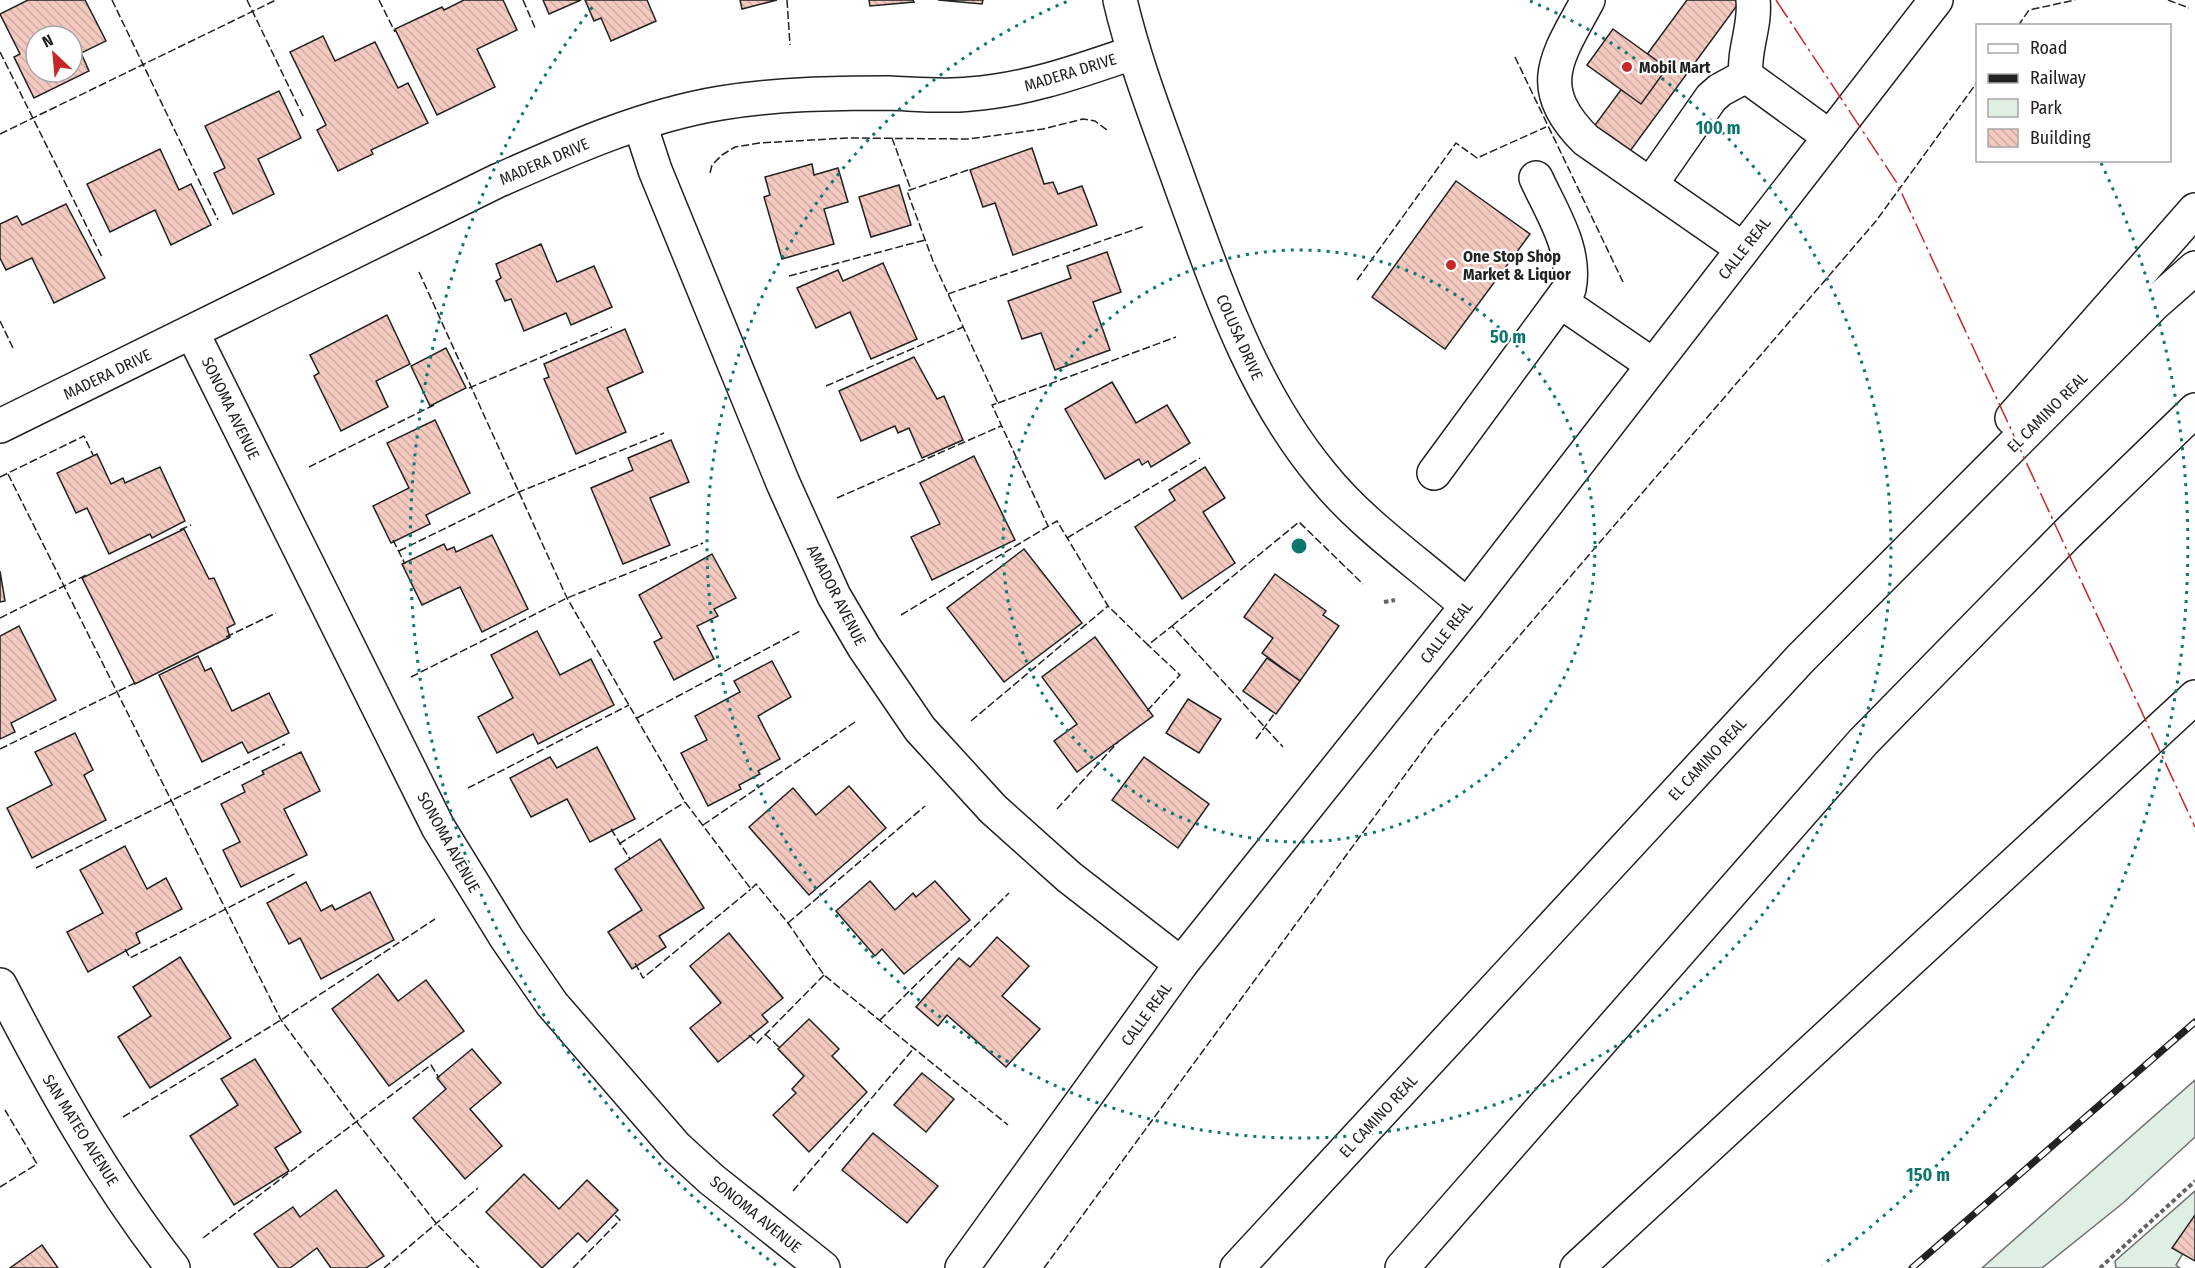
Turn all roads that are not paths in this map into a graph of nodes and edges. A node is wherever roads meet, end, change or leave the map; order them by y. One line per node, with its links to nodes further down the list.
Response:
1 (1120, 0): 5 (main road, COLUSA DRIVE)
2 (1588, 0): 10 (main road)
3 (1753, 0): 6 (main road)
4 (1936, 0): 8 (main road, CALLE REAL)
5 (1132, 53): 7 (main road, MADERA DRIVE); 20 (main road, COLUSA DRIVE)
6 (1746, 76): 8 (main road); 10 (main road)
7 (640, 124): 15 (main road, MADERA DRIVE); 23 (main road, AMADOR AVENUE)
8 (1830, 137): 12 (main road, CALLE REAL)
9 (1536, 178): 14 (main road)
10 (1651, 184): 12 (main road)
11 (2195, 210): 21 (main road)
12 (1743, 249): 16 (main road, CALLE REAL)
13 (2195, 268): 21 (main road, EL CAMINO REAL)
14 (1561, 302): 16 (main road); 19 (main road)
15 (192, 332): 18 (main road, MADERA DRIVE); 26 (main road, SONOMA AVENUE)
16 (1653, 365): 20 (main road, CALLE REAL)
17 (2195, 410): 29 (main road)
18 (0, 426)
19 (1434, 473)
20 (1467, 606): 23 (main road, CALLE REAL)
21 (1801, 658): 28 (main road, EL CAMINO REAL)
22 (2195, 697): 30 (main road)
23 (1181, 964): 27 (main road, CALLE REAL)
24 (0, 985): 25 (main road, SAN MATEO AVENUE)
25 (173, 1268)
26 (823, 1268)
27 (962, 1268)
28 (1237, 1268)
29 (1402, 1268)
30 (1577, 1268)

